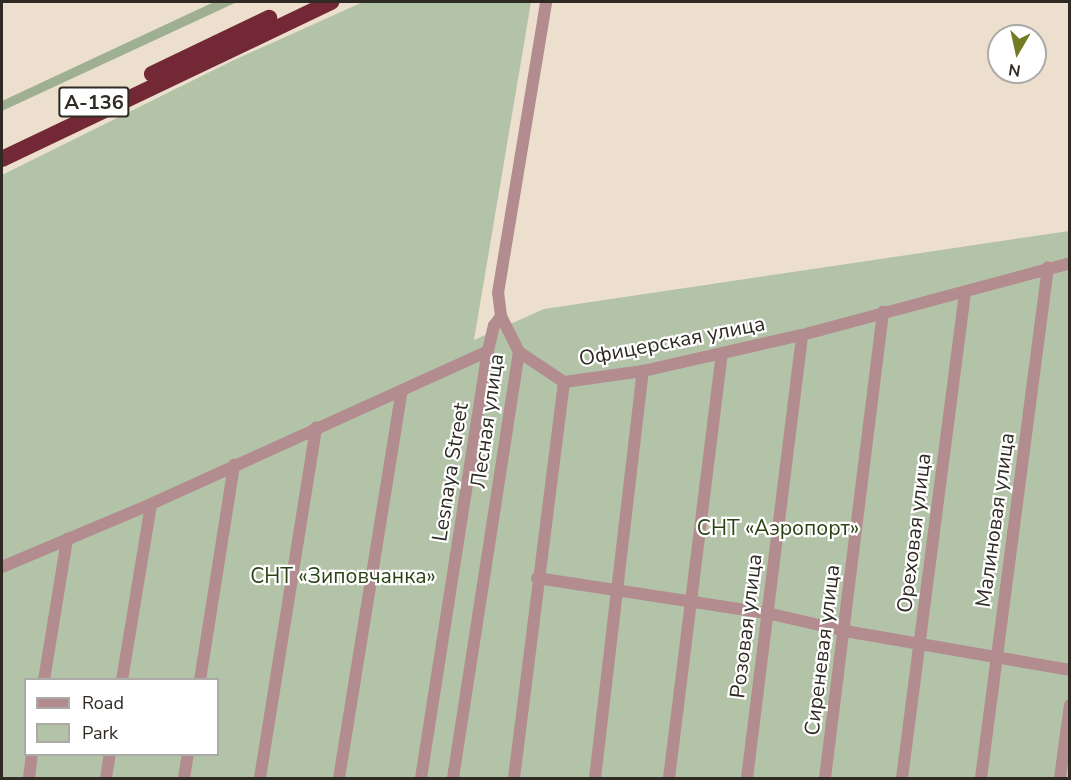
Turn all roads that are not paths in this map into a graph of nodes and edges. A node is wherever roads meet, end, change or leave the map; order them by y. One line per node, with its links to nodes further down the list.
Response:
1 (305, 2): 4 (highway, А-136)
2 (332, 2): 5 (highway, А-136)
3 (546, 2): 10 (street, Лесная улица)
4 (2, 147)
5 (2, 159)
6 (1070, 263): 7 (street, Офицерская улица)
7 (1048, 267): 8 (street, Офицерская улица); 29 (street, Малиновая улица)
8 (965, 293): 9 (street, Офицерская улица); 28 (street, Ореховая улица)
9 (883, 312): 11 (street, Офицерская улица); 27 (street, Сиреневая улица)
10 (501, 316): 12 (street, Lesnaya Street); 13 (street, Лесная улица)
11 (802, 335): 14 (street, Офицерская улица); 26 (street, Розовая улица)
12 (488, 351): 17 (street); 43 (street, Lesnaya Street)
13 (519, 352): 16 (street); 44 (street, Лесная улица)
14 (722, 353): 15 (street, Офицерская улица); 25 (street)
15 (643, 371): 16 (street, Офицерская улица); 24 (street)
16 (564, 382): 23 (street, Офицерская улица)
17 (402, 390): 18 (street); 42 (street)
18 (316, 427): 19 (street); 41 (street)
19 (234, 465): 20 (street); 33 (street)
20 (151, 504): 21 (street); 32 (street)
21 (67, 539): 22 (street); 31 (street)
22 (2, 567)
23 (537, 578): 24 (street); 45 (street, Офицерская улица)
24 (618, 588): 25 (street); 46 (street)
25 (693, 603): 26 (street); 47 (street)
26 (767, 613): 27 (street); 48 (street, Розовая улица)
27 (844, 631): 28 (street); 49 (street, Сиреневая улица)
28 (919, 644): 29 (street); 50 (street, Ореховая улица)
29 (996, 659): 30 (street); 51 (street, Малиновая улица)
30 (1070, 670)
31 (44, 678)
32 (122, 678)
33 (200, 678)
34 (1070, 705): 52 (street)
35 (32, 756): 38 (street)
36 (110, 756): 39 (street)
37 (188, 756): 40 (street)
38 (28, 778)
39 (106, 778)
40 (184, 778)
41 (260, 778)
42 (339, 778)
43 (421, 778)
44 (453, 778)
45 (514, 778)
46 (595, 778)
47 (669, 778)
48 (747, 778)
49 (825, 778)
50 (902, 778)
51 (981, 778)
52 (1060, 778)

